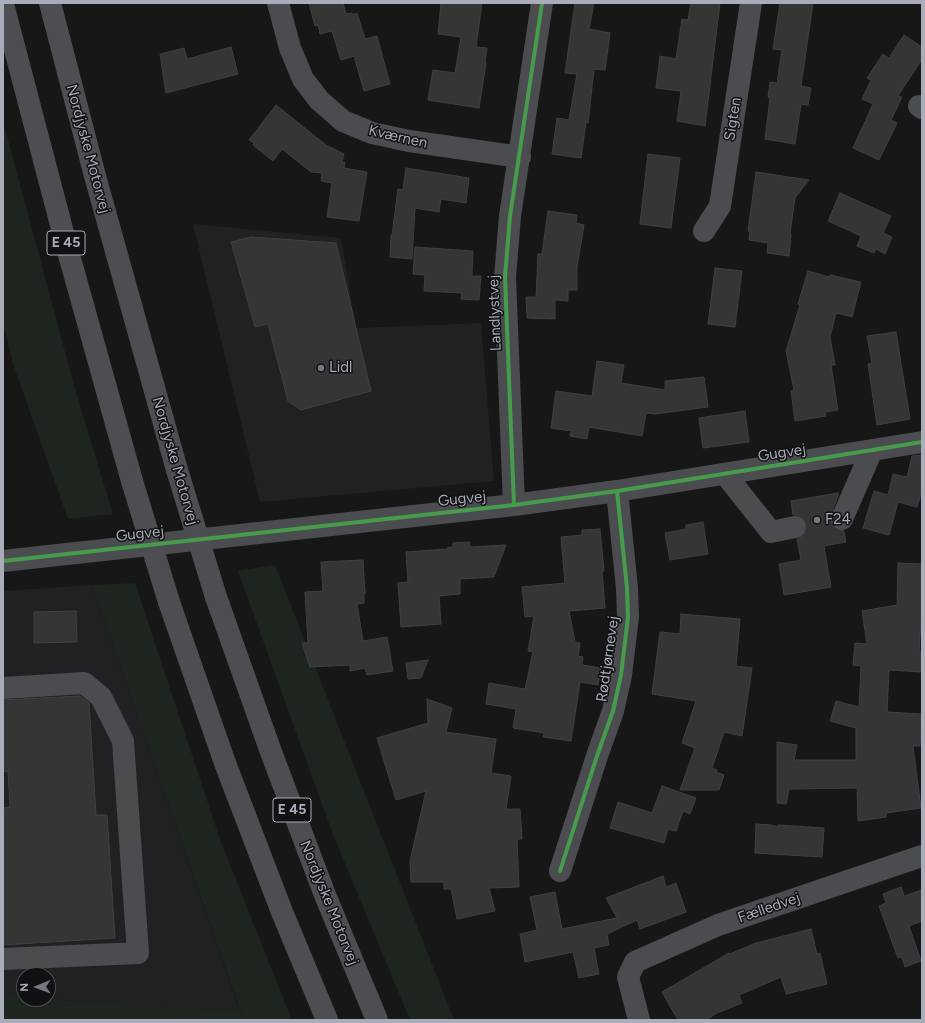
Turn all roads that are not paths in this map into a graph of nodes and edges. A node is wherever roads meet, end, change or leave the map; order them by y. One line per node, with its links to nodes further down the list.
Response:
1 (50, 3): 21 (highway, Nordjyske Motorvej / E 45, bridge)
2 (278, 3): 6 (street, Kværnen)
3 (542, 3): 6 (street, Landlystvej)
4 (751, 3): 7 (street, Sigten)
5 (3, 4): 20 (highway, E 45, bridge)
6 (520, 157): 12 (street, Landlystvej)
7 (704, 231)
8 (922, 442): 9 (street, Gugvej)
9 (872, 450): 10 (street, Gugvej); 13 (street)
10 (725, 474): 11 (street, Gugvej); 14 (street)
11 (616, 491): 12 (street, Gugvej); 18 (street, Rødtjørnevej)
12 (514, 505): 15 (street, Gugvej)
13 (842, 519)
14 (795, 528)
15 (3, 555)
16 (3, 688): 19 (street)
17 (922, 856): 22 (street, Fælledvej)
18 (560, 871)
19 (3, 959)
20 (327, 1020)
21 (378, 1020)
22 (639, 1020)

